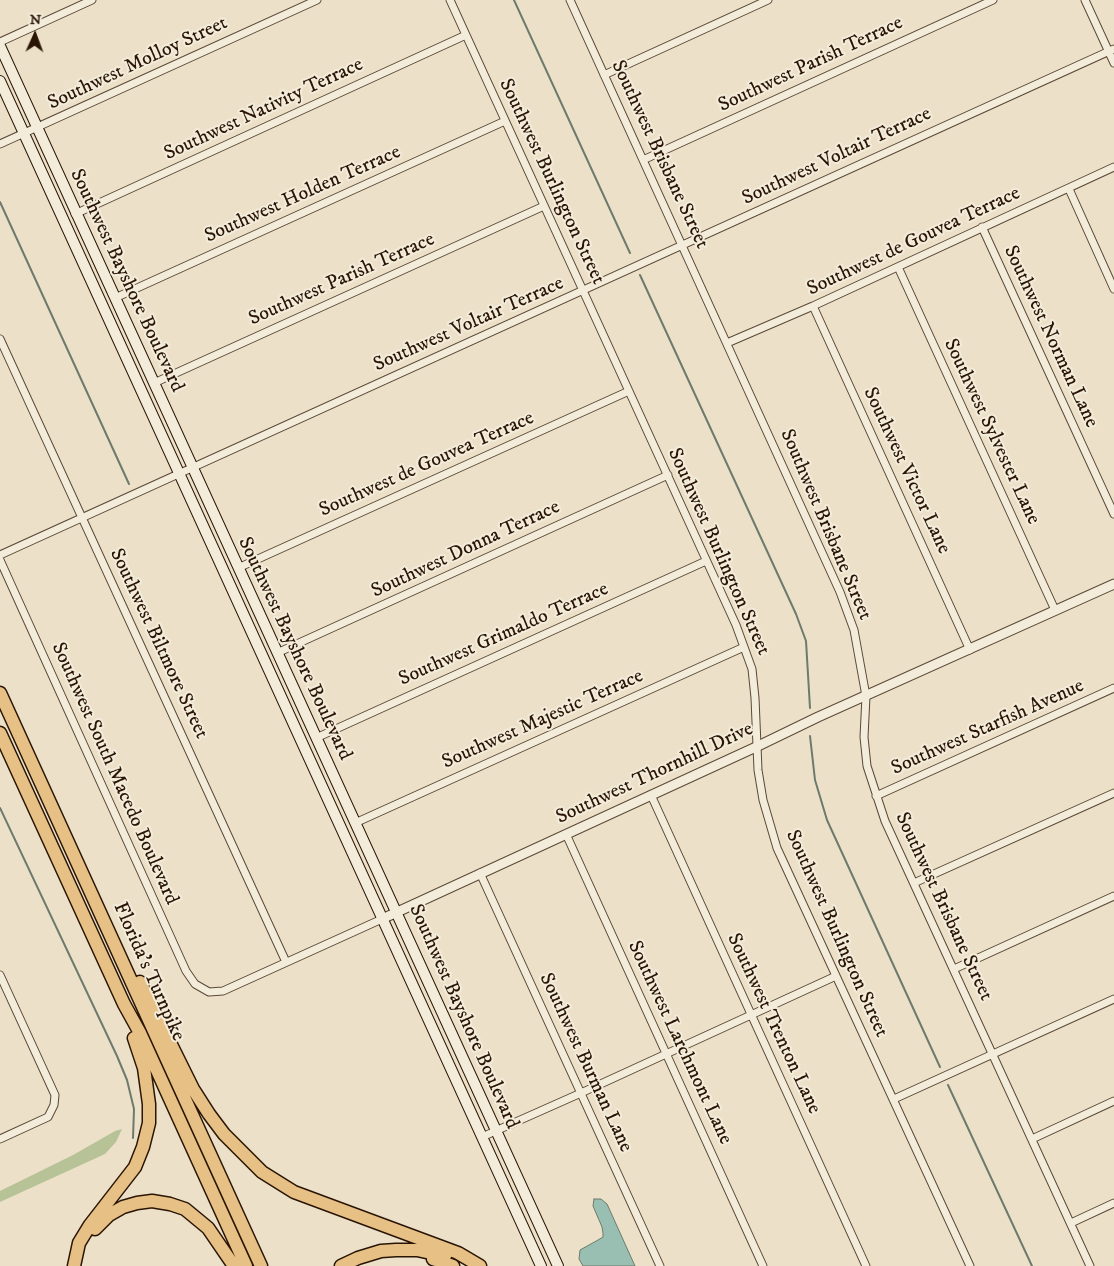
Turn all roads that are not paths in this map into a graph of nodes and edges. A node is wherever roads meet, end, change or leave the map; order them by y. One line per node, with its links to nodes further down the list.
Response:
1 (92, 0): 9 (street)
2 (317, 0): 16 (street, Southwest Molloy Street)
3 (450, 0): 8 (street, Southwest Burlington Street)
4 (570, 0): 13 (street, Southwest Brisbane Street)
5 (768, 0): 13 (street)
6 (993, 0): 19 (street, Southwest Parish Terrace)
7 (1084, 0): 11 (street)
8 (466, 35): 15 (street, Southwest Burlington Street); 23 (street, Southwest Nativity Terrace)
9 (0, 42)
10 (0, 46): 16 (main road, Southwest Bayshore Boulevard)
11 (1111, 50): 12 (street); 26 (street, Southwest Voltair Terrace)
12 (1114, 63)
13 (604, 75): 19 (street, Southwest Brisbane Street)
14 (0, 82): 17 (main road, Southwest Bayshore Boulevard)
15 (506, 121): 22 (street, Southwest Burlington Street); 30 (street, Southwest Holden Terrace)
16 (37, 128): 17 (street, Southwest Molloy Street); 23 (main road, Southwest Bayshore Boulevard)
17 (23, 133): 18 (street, Southwest Molloy Street); 25 (main road, Southwest Bayshore Boulevard)
18 (0, 144)
19 (643, 160): 26 (street, Southwest Brisbane Street)
20 (1114, 167): 21 (street, Southwest de Gouvea Terrace)
21 (1069, 190): 24 (street, Southwest de Gouvea Terrace); 28 (street)
22 (544, 206): 29 (street, Southwest Burlington Street); 36 (street, Southwest Parish Terrace)
23 (75, 214): 30 (main road, Southwest Bayshore Boulevard)
24 (982, 227): 27 (street, Southwest de Gouvea Terrace); 41 (street, Southwest Norman Lane)
25 (70, 236): 30 (main road); 32 (main road, Southwest Bayshore Boulevard)
26 (682, 246): 29 (street, Southwest Voltair Terrace); 34 (street, Southwest Brisbane Street)
27 (898, 267): 31 (street, Southwest de Gouvea Terrace); 48 (street, Southwest Sylvester Lane)
28 (1114, 289)
29 (583, 291): 37 (street, Southwest Burlington Street); 38 (street, Southwest Voltair Terrace)
30 (115, 298): 35 (main road, Southwest Bayshore Boulevard)
31 (813, 306): 34 (street, Southwest de Gouvea Terrace); 50 (street, Southwest Victor Lane)
32 (104, 311): 35 (main road); 39 (main road, Southwest Bayshore Boulevard)
33 (0, 340): 42 (street, Southwest Biltmore Street)
34 (727, 343): 55 (street, Southwest Brisbane Street)
35 (147, 368): 36 (main road, Southwest Bayshore Boulevard)
36 (154, 383): 38 (main road, Southwest Bayshore Boulevard)
37 (629, 392): 40 (street, Southwest Burlington Street); 46 (street, Southwest de Gouvea Terrace)
38 (193, 469): 39 (street, Southwest Voltair Terrace); 46 (main road, Southwest Bayshore Boulevard)
39 (180, 475): 42 (street, Southwest Voltair Terrace); 52 (main road, Southwest Bayshore Boulevard)
40 (668, 475): 45 (street, Southwest Burlington Street); 51 (street, Southwest Donna Terrace)
41 (1114, 514)
42 (82, 519): 43 (street, Southwest Voltair Terrace); 72 (street, Southwest Biltmore Street)
43 (0, 555)
44 (0, 560): 76 (street, Southwest South Macedo Boulevard)
45 (706, 561): 49 (street, Southwest Burlington Street); 57 (street, Southwest Grimaldo Terrace)
46 (238, 568): 51 (main road, Southwest Bayshore Boulevard)
47 (1114, 584): 48 (street, Southwest Thornhill Drive)
48 (1055, 610): 50 (street, Southwest Thornhill Drive)
49 (744, 647): 58 (street, Southwest Burlington Street); 64 (street, Southwest Majestic Terrace)
50 (970, 650): 55 (street, Southwest Thornhill Drive)
51 (277, 654): 57 (main road, Southwest Bayshore Boulevard)
52 (274, 683): 57 (main road); 59 (main road, Southwest Bayshore Boulevard)
53 (1114, 688): 62 (street, Southwest Starfish Avenue)
54 (0, 692): 69 (highway, Florida's Turnpike)
55 (866, 696): 58 (street, Southwest Thornhill Drive); 62 (street, Southwest Brisbane Street)
56 (0, 733): 78 (highway, Florida's Turnpike)
57 (316, 738): 63 (main road, Southwest Bayshore Boulevard)
58 (756, 747): 61 (street, Southwest Thornhill Drive); 75 (street, Southwest Burlington Street)
59 (312, 764): 63 (main road); 71 (main road, Southwest Bayshore Boulevard)
60 (1114, 793): 67 (street)
61 (651, 795): 65 (street, Southwest Thornhill Drive); 79 (street, Southwest Trenton Lane)
62 (876, 796): 67 (street, Southwest Brisbane Street)
63 (348, 807): 64 (main road, Southwest Bayshore Boulevard)
64 (355, 823): 70 (main road, Southwest Bayshore Boulevard)
65 (566, 834): 66 (street, Southwest Thornhill Drive); 80 (street, Southwest Larchmont Lane)
66 (480, 873): 70 (street, Southwest Thornhill Drive); 82 (street, Southwest Burman Lane)
67 (914, 883): 73 (street, Southwest Brisbane Street)
68 (1114, 896): 73 (street)
69 (94, 897): 91 (highway); 96 (highway, Florida's Turnpike)
70 (396, 912): 71 (street, Southwest Thornhill Drive); 85 (main road, Southwest Bayshore Boulevard)
71 (382, 919): 72 (street, Southwest Thornhill Drive); 86 (main road, Southwest Bayshore Boulevard)
72 (286, 962): 76 (street, Southwest Thornhill Drive)
73 (954, 969): 81 (street, Southwest Brisbane Street)
74 (0, 975): 87 (street)
75 (836, 976): 79 (street); 83 (street, Southwest Burlington Street)
76 (209, 992)
77 (1114, 999): 81 (street)
78 (124, 1004): 92 (highway); 95 (highway, Florida's Turnpike)
79 (751, 1015): 80 (street); 104 (street, Southwest Trenton Lane)
80 (666, 1053): 82 (street); 103 (street, Southwest Larchmont Lane)
81 (992, 1055): 83 (street); 88 (street, Southwest Brisbane Street)
82 (581, 1093): 85 (street); 102 (street, Southwest Burman Lane)
83 (894, 1099): 105 (street, Southwest Burlington Street)
84 (1114, 1101): 88 (street)
85 (495, 1131): 86 (street); 101 (main road, Southwest Bayshore Boulevard)
86 (482, 1137): 100 (main road, Southwest Bayshore Boulevard)
87 (0, 1139)
88 (1032, 1139): 90 (street, Southwest Brisbane Street)
89 (1114, 1203): 90 (street)
90 (1071, 1223): 106 (street, Southwest Brisbane Street)
91 (477, 1264): 97 (highway)
92 (74, 1266)
93 (81, 1266): 94 (highway)
94 (234, 1266)
95 (246, 1266)
96 (261, 1266)
97 (341, 1266)
98 (357, 1266): 99 (highway)
99 (453, 1266)
100 (541, 1266)
101 (558, 1266)
102 (660, 1266)
103 (763, 1266)
104 (866, 1266)
105 (970, 1266)
106 (1090, 1266)

